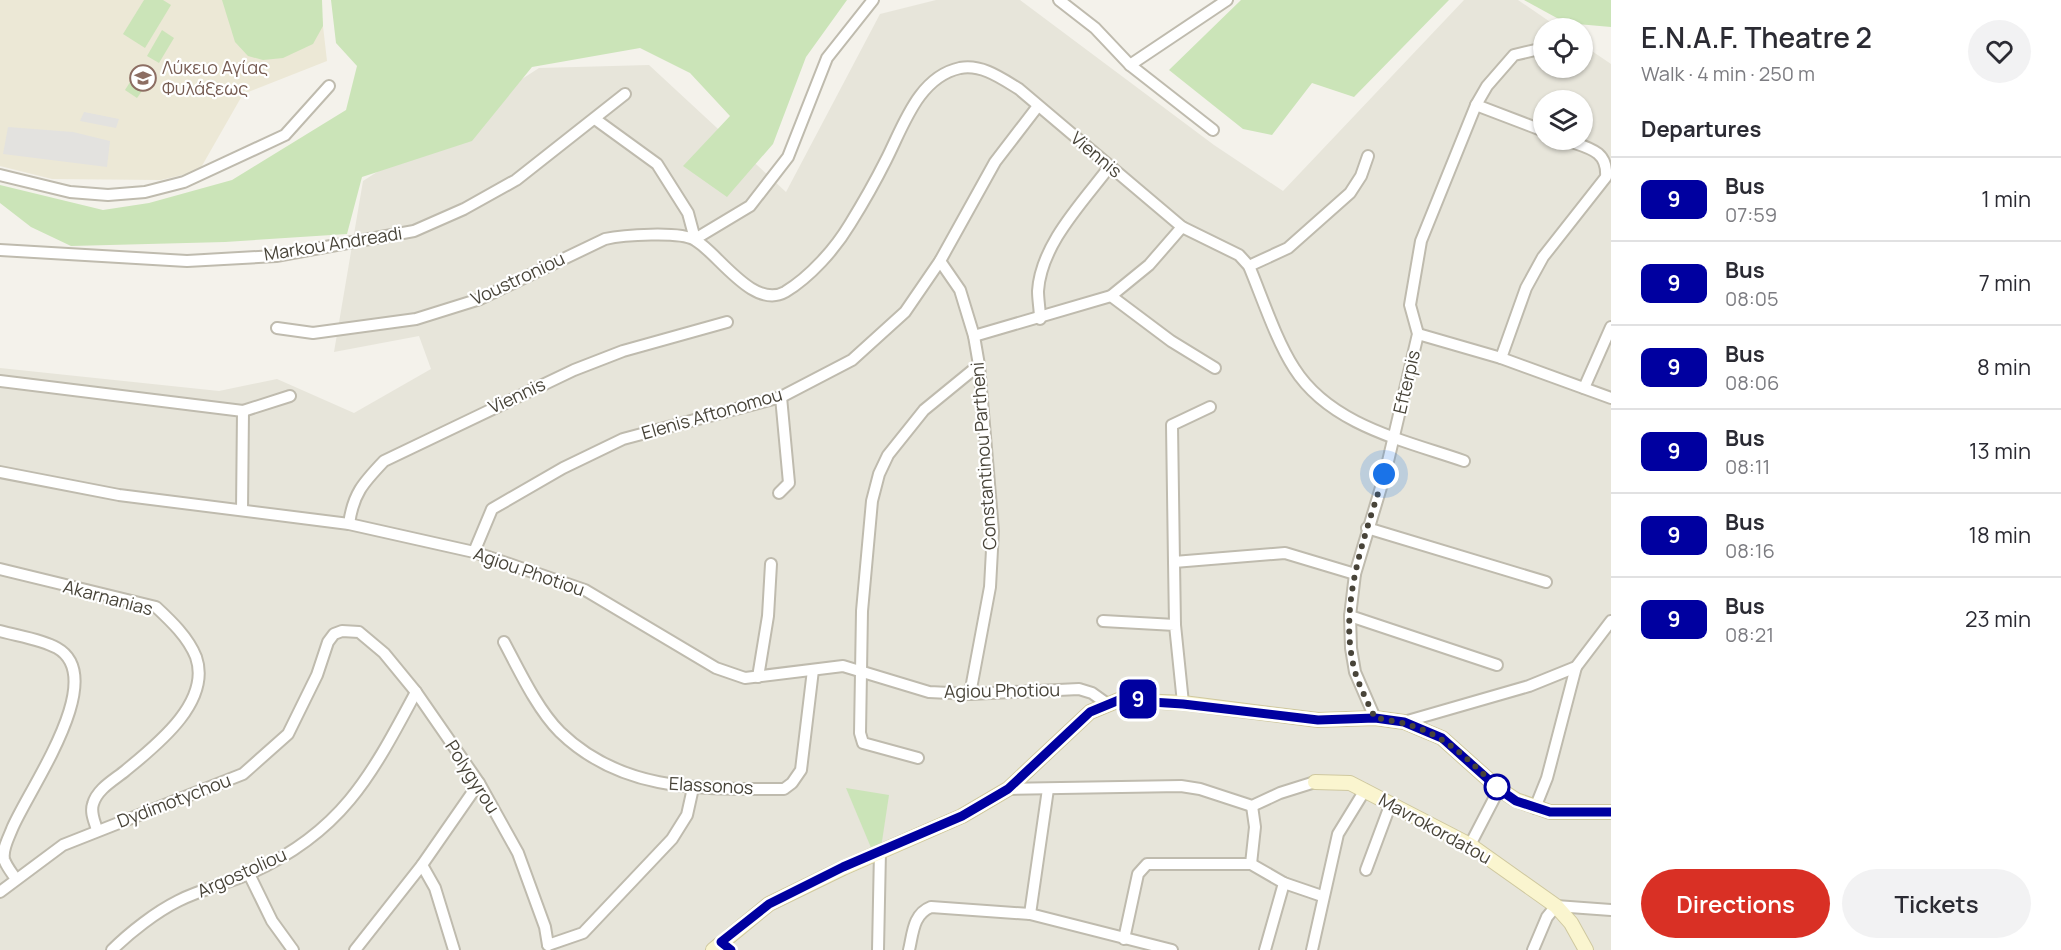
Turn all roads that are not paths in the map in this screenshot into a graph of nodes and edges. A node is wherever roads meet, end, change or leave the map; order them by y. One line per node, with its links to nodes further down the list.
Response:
1 (873, 0): 18 (street)
2 (1059, 0): 5 (street)
3 (1227, 0): 5 (street)
4 (1533, 51): 8 (street, Efterpis)
5 (1130, 65): 12 (street)
6 (329, 86): 16 (street)
7 (625, 94): 10 (street, Markou Andreadi)
8 (1476, 105): 11 (street); 27 (street, Efterpis)
9 (1038, 106): 15 (street, Viennis); 18 (street, Viennis); 20 (street, Elenis Aftonomou)
10 (595, 119): 18 (street); 19 (street, Markou Andreadi)
11 (1533, 127)
12 (1213, 130)
13 (1593, 150): 29 (street)
14 (1368, 156): 21 (street)
15 (1110, 166): 17 (street, Viennis); 23 (street)
16 (0, 175)
17 (1182, 227): 21 (street, Viennis); 22 (street)
18 (694, 239): 26 (street, Voustroniou)
19 (0, 250)
20 (940, 261): 28 (street, Constantinou Partheni); 35 (street, Elenis Aftonomou)
21 (1249, 267): 39 (street, Viennis)
22 (1111, 296): 23 (street); 31 (street)
23 (1040, 319): 28 (street)
24 (727, 322): 44 (street, Viennis)
25 (1611, 327): 33 (street)
26 (277, 328)
27 (1418, 334): 29 (street); 39 (street, Efterpis)
28 (974, 336): 30 (street, Constantinou Partheni)
29 (1501, 358): 33 (street)
30 (979, 366): 62 (street); 65 (street, Constantinou Partheni)
31 (1215, 368)
32 (0, 381): 38 (street)
33 (1584, 388): 36 (street)
34 (290, 396): 38 (street)
35 (781, 397): 42 (street); 46 (street, Elenis Aftonomou)
36 (1611, 398)
37 (1210, 407): 47 (street)
38 (243, 411): 43 (street)
39 (1394, 437): 40 (street, Viennis); 45 (street, Efterpis)
40 (1464, 461)
41 (0, 472): 43 (street, Agiou Photiou)
42 (779, 493)
43 (242, 510): 44 (street, Agiou Photiou)
44 (349, 524): 46 (street, Agiou Photiou)
45 (1367, 528): 50 (street, Efterpis); 51 (street)
46 (474, 552): 63 (street, Agiou Photiou)
47 (1174, 562): 50 (street); 55 (street)
48 (771, 564): 63 (street)
49 (0, 569): 82 (street, Akarnanias)
50 (1355, 574): 52 (street, Efterpis)
51 (1546, 582)
52 (1350, 616): 59 (street); 68 (street, Efterpis)
53 (1103, 621): 55 (street)
54 (1611, 621): 60 (street)
55 (1175, 626): 67 (street)
56 (0, 631): 89 (street)
57 (359, 632): 64 (street, Polygyrou); 82 (street, Dydimotychou)
58 (504, 642): 73 (street, Elassonos)
59 (1497, 665)
60 (1576, 667): 69 (street); 80 (street)
61 (813, 670): 62 (street, Agiou Photiou); 63 (street, Agiou Photiou); 73 (street, Elassonos)
62 (863, 671): 65 (street, Agiou Photiou); 70 (street)
63 (758, 677)
64 (416, 692): 72 (street, Polygyrou); 88 (street, Argostoliou)
65 (970, 694): 66 (street, Agiou Photiou)
66 (1106, 703): 67 (main road); 74 (main road)
67 (1183, 704): 68 (main road)
68 (1375, 718): 69 (main road)
69 (1404, 722): 76 (main road)
70 (918, 758)
71 (1315, 782): 77 (main road, Mavrokordatou); 79 (street, Mavrokordatou)
72 (478, 783): 86 (street); 97 (street, Polygyrou)
73 (693, 788): 97 (street)
74 (1008, 789): 75 (street); 84 (main road)
75 (1048, 789): 79 (street); 95 (street)
76 (1499, 789): 80 (main road); 83 (street)
77 (1365, 790): 78 (main road, Mavrokordatou); 92 (street)
78 (1391, 803): 83 (main road, Mavrokordatou); 87 (street)
79 (1252, 806): 85 (street)
80 (1535, 808): 81 (main road)
81 (1611, 812)
82 (97, 830): 89 (street, Dydimotychou)
83 (1470, 844): 93 (main road, Mavrokordatou)
84 (880, 851): 98 (main road); 104 (street)
85 (1251, 864): 90 (street); 96 (street)
86 (422, 865): 102 (street); 103 (street)
87 (1366, 870)
88 (249, 874): 100 (street, Argostoliou); 101 (street)
89 (15, 879): 91 (street, Dydimotychou)
90 (1284, 883): 92 (street); 107 (street)
91 (0, 892)
92 (1322, 896): 108 (street)
93 (1556, 906): 94 (street); 109 (street); 110 (main road, Mavrokordatou)
94 (1611, 910)
95 (1030, 914): 96 (street); 105 (street)
96 (1124, 939): 99 (street)
97 (547, 947)
98 (722, 947)
99 (1150, 948): 106 (street)
100 (112, 950)
101 (293, 950)
102 (356, 950)
103 (454, 950)
104 (878, 950)
105 (909, 950)
106 (1172, 950)
107 (1265, 950)
108 (1312, 950)
109 (1533, 950)
110 (1586, 950)

